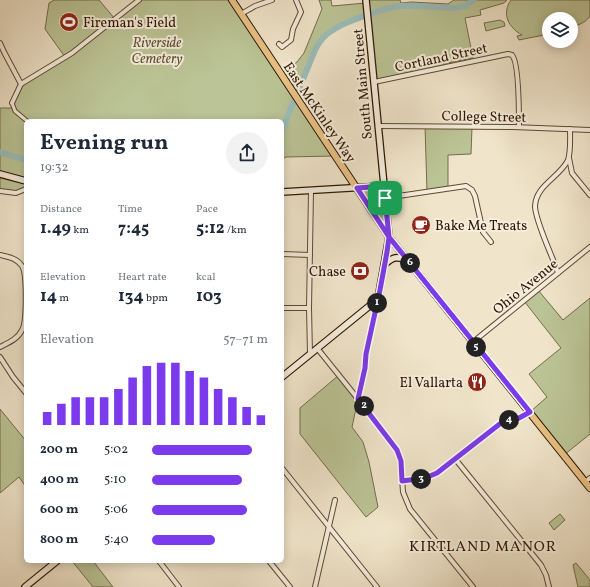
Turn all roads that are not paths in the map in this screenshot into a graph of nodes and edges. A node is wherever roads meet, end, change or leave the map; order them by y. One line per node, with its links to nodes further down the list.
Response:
1 (139, 0): 11 (street)
2 (232, 0): 6 (main road, East McKinley Way)
3 (272, 0): 6 (street)
4 (296, 0): 8 (street)
5 (366, 0): 10 (main road, South Main Street)
6 (241, 14): 22 (main road, East McKinley Way)
7 (0, 43): 9 (street)
8 (279, 44)
9 (2, 53): 11 (street)
10 (374, 82): 14 (main road, South Main Street); 15 (street, Cortland Street)
11 (21, 84): 12 (street)
12 (12, 103): 13 (street)
13 (24, 119)
14 (378, 126): 15 (street, College Street); 21 (main road, South Main Street)
15 (519, 127): 16 (street, College Street)
16 (570, 129): 17 (street, College Street); 18 (street)
17 (590, 130)
18 (569, 158): 27 (street); 38 (street)
19 (0, 174): 20 (main road)
20 (24, 180)
21 (384, 186): 22 (main road); 28 (main road, South Main Street)
22 (357, 188): 25 (main road); 29 (main road, East McKinley Way)
23 (24, 190): 24 (street)
24 (0, 191)
25 (311, 191): 26 (main road); 34 (street)
26 (284, 192)
27 (590, 195)
28 (385, 196): 29 (main road, South Main Street); 30 (street)
29 (389, 237): 35 (main road, East McKinley Way); 36 (main road, South Main Street)
30 (491, 242)
31 (590, 247): 38 (street, Ohio Avenue)
32 (284, 254): 34 (street)
33 (0, 255): 37 (street)
34 (310, 255): 41 (street)
35 (407, 260): 36 (main road); 43 (main road, East McKinley Way)
36 (385, 264): 39 (main road, South Main Street)
37 (24, 270)
38 (558, 273): 43 (street, Ohio Avenue)
39 (378, 299): 45 (main road); 50 (street)
40 (284, 308): 41 (street)
41 (309, 308): 46 (street)
42 (24, 327): 44 (street)
43 (473, 342): 51 (main road, East McKinley Way)
44 (0, 347)
45 (317, 348): 46 (main road); 50 (street)
46 (310, 354): 48 (main road)
47 (0, 357): 49 (street)
48 (284, 375)
49 (24, 391)
50 (358, 399): 55 (street)
51 (530, 412): 52 (street); 54 (main road, East McKinley Way)
52 (456, 460): 55 (street); 68 (street)
53 (284, 470): 58 (street)
54 (588, 480): 56 (main road, East McKinley Way)
55 (402, 481): 67 (street)
56 (590, 488)
57 (335, 500): 58 (street)
58 (329, 526): 65 (street); 66 (street)
59 (55, 563): 62 (main road)
60 (161, 563): 63 (street)
61 (271, 563): 64 (street)
62 (25, 587)
63 (179, 587)
64 (290, 587)
65 (315, 587)
66 (377, 587)
67 (473, 587)
68 (549, 587)

